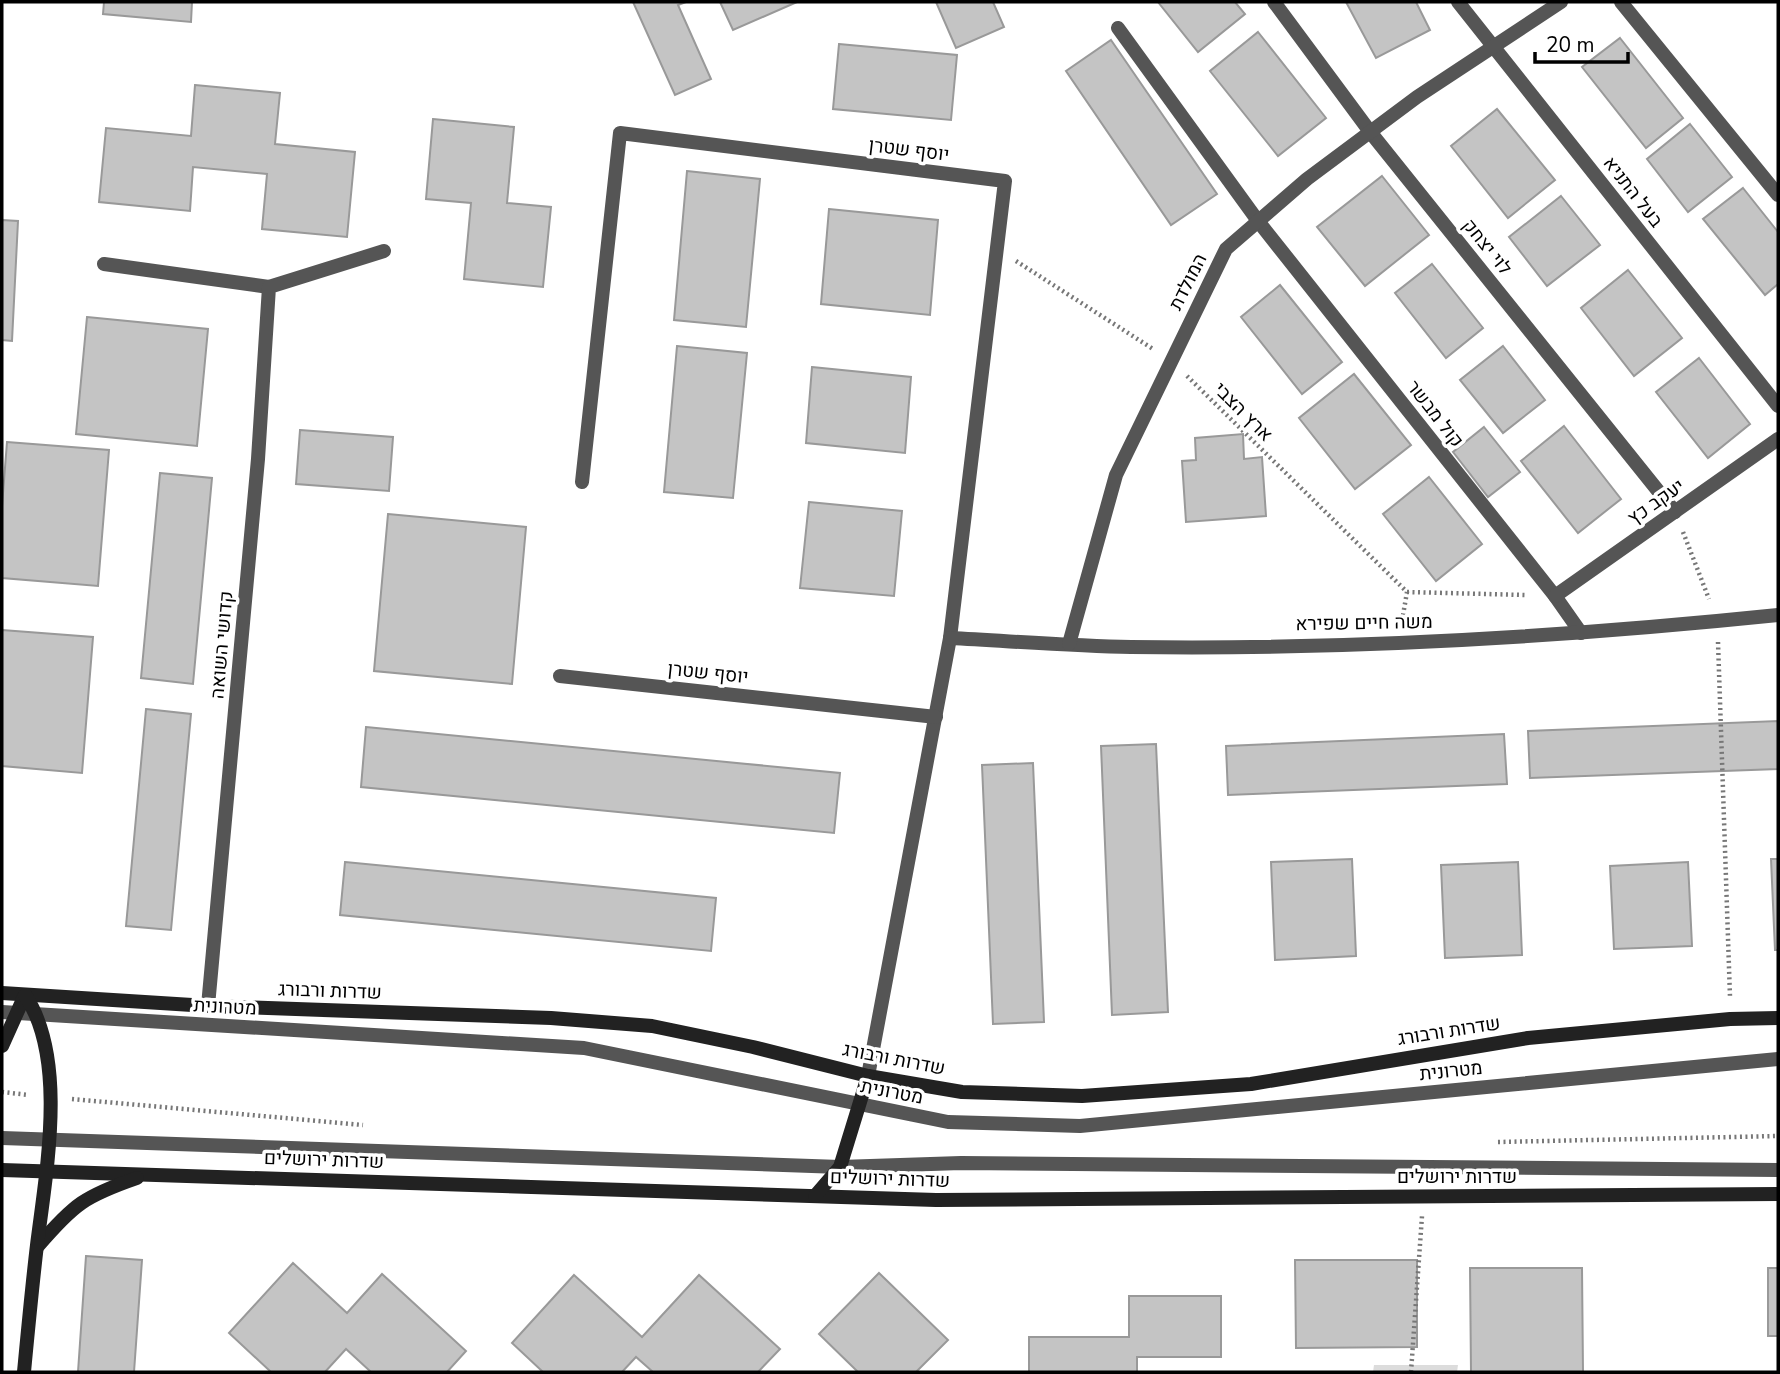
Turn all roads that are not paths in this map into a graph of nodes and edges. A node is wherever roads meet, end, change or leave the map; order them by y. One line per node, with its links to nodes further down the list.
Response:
1 (1275, 2): 7 (street, לוי יצחק)
2 (1458, 2): 6 (street, בעל התניא)
3 (1562, 2): 6 (street, המולדת)
4 (1621, 2): 8 (street)
5 (1118, 28): 9 (street, קול מבשר)
6 (1493, 46): 7 (street, המולדת); 13 (street, בעל התניא)
7 (1371, 133): 9 (street, המולדת); 16 (street, לוי יצחק)
8 (1778, 195)
9 (1258, 221): 17 (street, קול מבשר); 21 (street, המולדת)
10 (384, 251): 12 (street)
11 (104, 264): 12 (street)
12 (269, 287): 26 (street, קדושי השואה)
13 (1778, 406)
14 (1778, 439): 16 (street, יעקב כץ)
15 (582, 482): 20 (street, יוסף שטרן)
16 (1675, 512): 17 (street, יעקב כץ)
17 (1555, 596): 19 (street, קול מבשר)
18 (1778, 615): 19 (street, משה חיים שפירא)
19 (1581, 633): 21 (street, משה חיים שפירא)
20 (950, 638): 21 (street, משה חיים שפירא); 23 (street, יוסף שטרן)
21 (1069, 644)
22 (560, 676): 23 (street, יוסף שטרן)
23 (936, 717): 32 (street, יוסף שטרן)
24 (2, 993): 25 (main road, שדרות ורבורג)
25 (24, 995): 26 (main road, שדרות ורבורג); 27 (main road); 28 (main road)
26 (208, 1006): 32 (main road, שדרות ורבורג)
27 (8, 1012): 28 (street, מטרונית); 30 (main road)
28 (38, 1015): 33 (street, מטרונית); 35 (main road)
29 (1778, 1018): 32 (main road, שדרות ורבורג)
30 (2, 1046)
31 (1778, 1059): 33 (street, מטרונית)
32 (868, 1076): 33 (main road)
33 (860, 1106): 36 (main road)
34 (2, 1138): 35 (street)
35 (49, 1140): 36 (street); 39 (main road)
36 (840, 1167): 38 (street); 42 (main road)
37 (2, 1170): 39 (main road, שדרות ירושלים)
38 (1778, 1170)
39 (46, 1173): 40 (main road, שדרות ירושלים); 43 (main road)
40 (148, 1174): 42 (main road, שדרות ירושלים); 43 (main road)
41 (1778, 1194): 42 (main road, שדרות ירושלים)
42 (815, 1196)
43 (37, 1247): 44 (main road)
44 (24, 1372)

